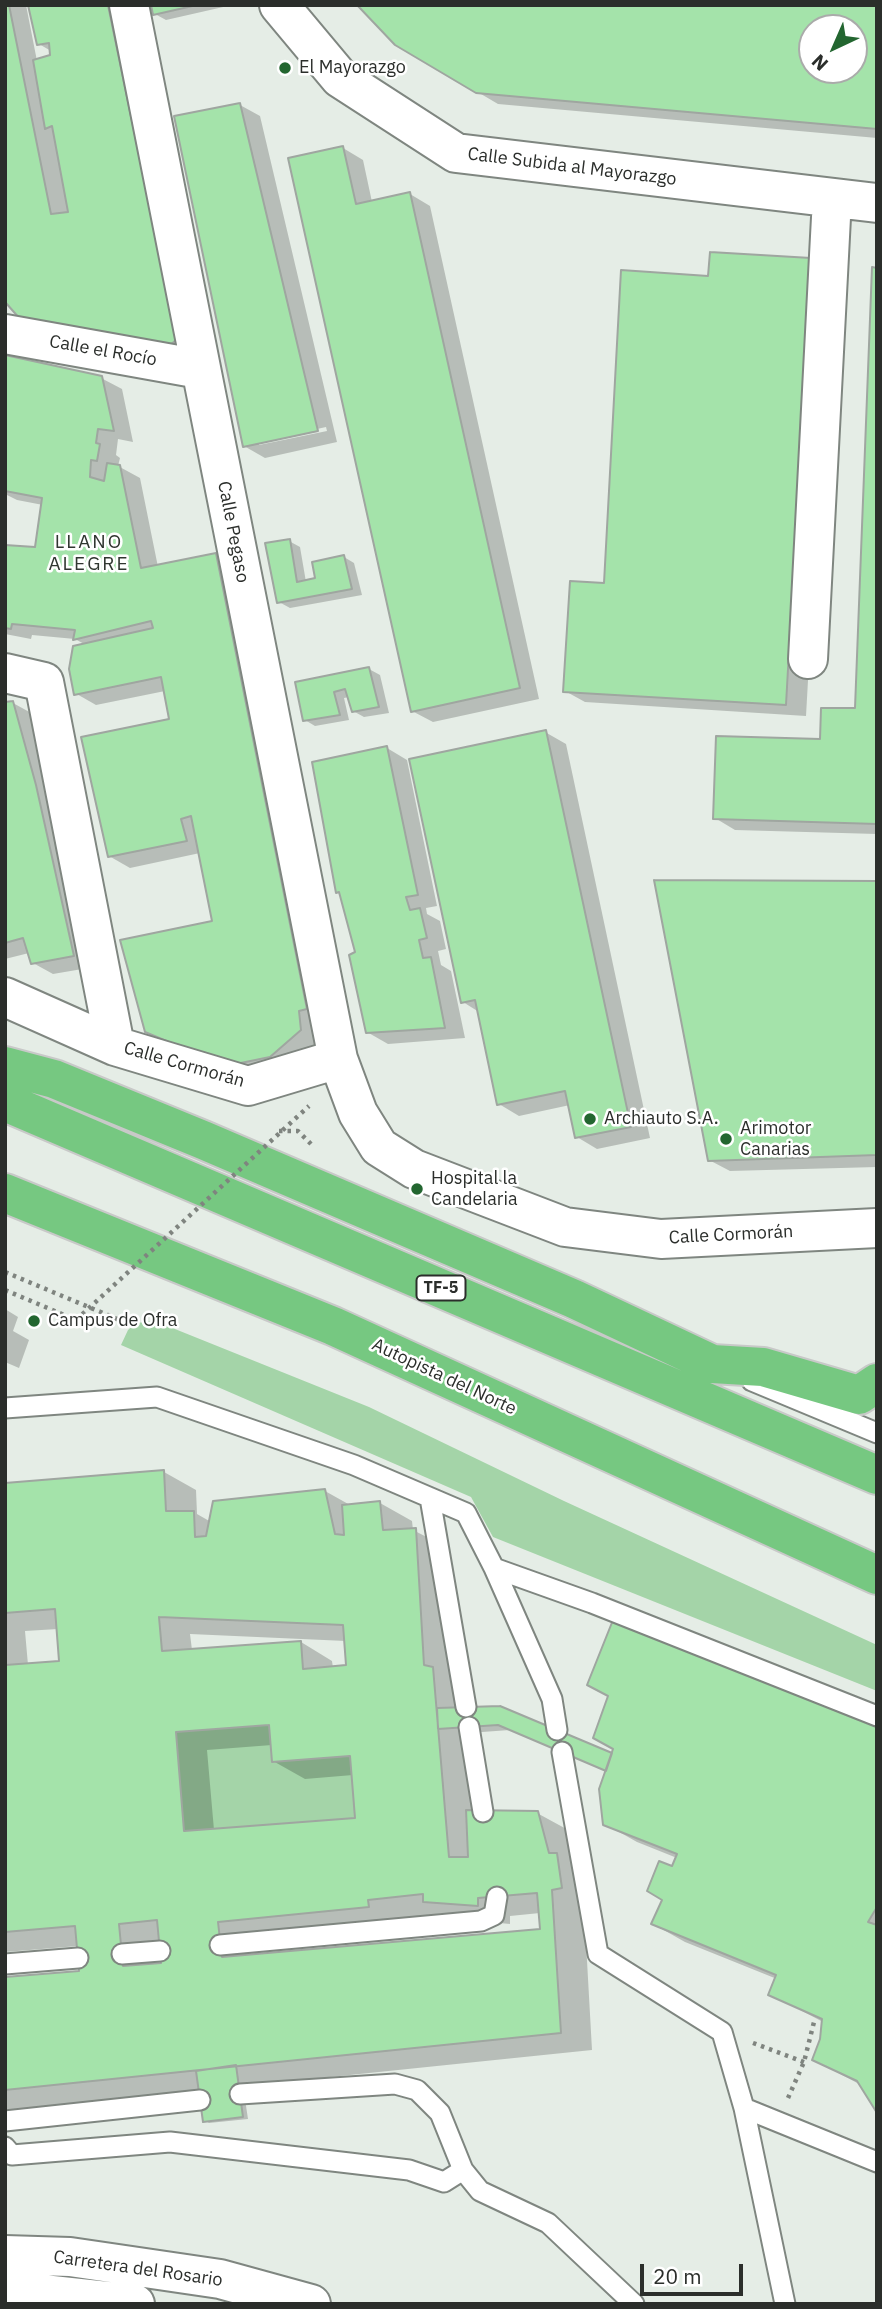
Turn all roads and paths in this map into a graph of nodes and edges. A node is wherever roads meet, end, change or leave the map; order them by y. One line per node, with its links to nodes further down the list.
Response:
1 (129, 5): 6 (street, Calle Pegaso)
2 (279, 5): 3 (street, Calle Subida al Mayorazgo)
3 (832, 198): 4 (street, Calle Subida al Mayorazgo); 7 (street)
4 (877, 203)
5 (5, 334): 6 (street, Calle el Rocío)
6 (200, 369): 11 (street, Calle Pegaso)
7 (808, 659)
8 (5, 673): 10 (street, Calle Cormorán)
9 (5, 997): 10 (street)
10 (116, 1046): 11 (street, Calle Cormorán)
11 (338, 1059): 16 (street, Calle Cormorán)
12 (5, 1066): 20 (highway)
13 (5, 1102): 24 (highway, TF-5)
14 (309, 1107): 18 (path, bridge)
15 (5, 1193): 27 (highway, Autopista del Norte)
16 (877, 1228)
17 (5, 1272): 19 (path)
18 (5, 1290)
19 (122, 1321)
20 (712, 1364): 21 (highway); 23 (lane)
21 (877, 1383)
22 (5, 1408): 25 (lane)
23 (877, 1433)
24 (877, 1475)
25 (430, 1497): 26 (lane); 28 (lane)
26 (494, 1568): 29 (lane); 31 (lane)
27 (877, 1575)
28 (466, 1707)
29 (877, 1716)
30 (469, 1727): 33 (lane)
31 (557, 1730)
32 (562, 1752): 41 (lane)
33 (483, 1812)
34 (497, 1897): 35 (lane)
35 (220, 1945)
36 (160, 1951): 37 (lane)
37 (122, 1954)
38 (78, 1958): 39 (lane)
39 (5, 1964)
40 (816, 2018): 42 (path)
41 (722, 2032): 42 (path); 45 (lane)
42 (804, 2062): 47 (path)
43 (240, 2094): 50 (lane)
44 (200, 2100): 46 (lane)
45 (744, 2108): 47 (lane); 56 (lane)
46 (5, 2121)
47 (779, 2122): 49 (lane)
48 (5, 2147): 50 (lane)
49 (877, 2162)
50 (463, 2170): 55 (lane)
51 (5, 2255): 54 (street, Carretera del Rosario)
52 (5, 2290): 53 (street, Carretera del Rosario)
53 (135, 2304)
54 (311, 2304)
55 (634, 2304)
56 (785, 2304)

